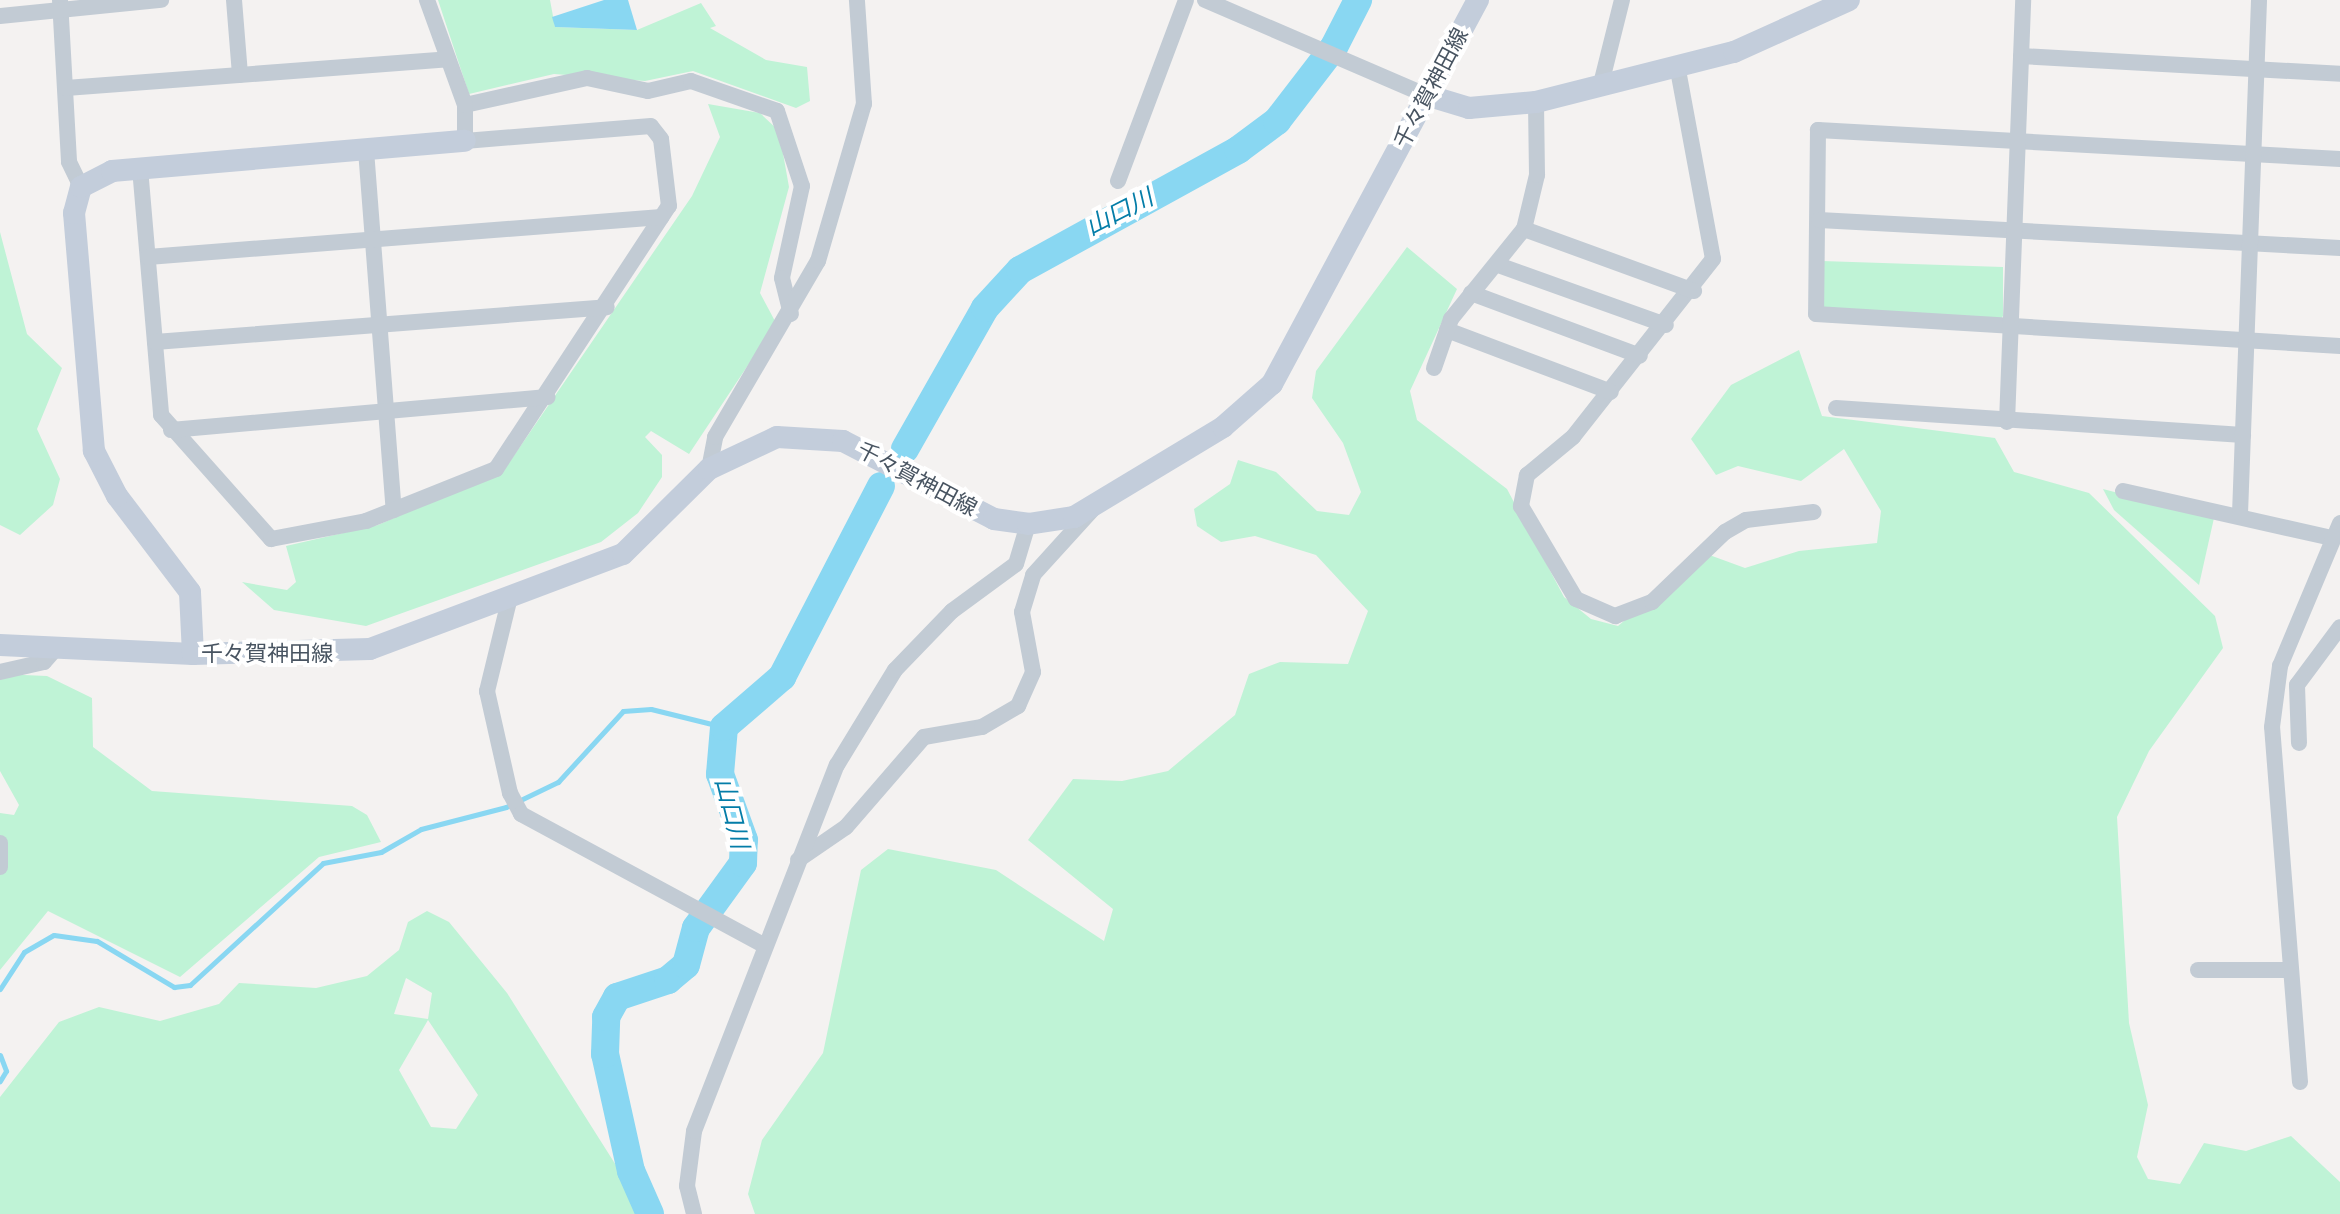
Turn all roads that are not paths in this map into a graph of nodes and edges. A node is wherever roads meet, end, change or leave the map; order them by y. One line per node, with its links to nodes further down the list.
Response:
1 (161, 0): 12 (street)
2 (234, 0): 19 (street)
3 (427, 0): 15 (street)
4 (857, 0): 45 (street)
5 (1186, 0): 31 (street)
6 (1205, 0): 22 (street)
7 (1478, 0): 22 (main road, 千々賀神田線)
8 (1622, 0): 21 (street)
9 (1849, 0): 16 (main road)
10 (2023, 0): 14 (street)
11 (2259, 0): 17 (street)
12 (60, 4): 13 (street); 20 (street)
13 (0, 16)
14 (2021, 56): 17 (street); 26 (street)
15 (448, 59): 19 (street); 24 (street)
16 (1678, 70): 21 (main road); 42 (street)
17 (2256, 70): 18 (street); 28 (street)
18 (2340, 74)
19 (240, 75): 20 (street)
20 (66, 88): 32 (street)
21 (1600, 88): 23 (main road)
22 (1426, 95): 23 (main road); 64 (main road, 千々賀神田線)
23 (1536, 102): 35 (street)
24 (465, 105): 25 (street); 45 (street)
25 (465, 141): 27 (main road); 33 (street)
26 (2017, 141): 28 (street); 34 (street); 36 (street)
27 (366, 150): 30 (main road); 37 (street)
28 (2253, 154): 29 (street); 38 (street)
29 (2340, 159)
30 (140, 168): 32 (main road); 40 (street)
31 (1118, 181)
32 (81, 187): 74 (main road)
33 (661, 217): 37 (street); 44 (street)
34 (1819, 220): 36 (street); 48 (street)
35 (1524, 229): 41 (street); 42 (street)
36 (2014, 230): 38 (street); 48 (street)
37 (373, 240): 40 (street); 46 (street)
38 (2250, 244): 39 (street); 50 (street)
39 (2340, 248)
40 (148, 257): 51 (street)
41 (1501, 266): 43 (street); 47 (street)
42 (1694, 291): 47 (street)
43 (1471, 293): 49 (street); 53 (street)
44 (607, 307): 46 (street); 56 (street)
45 (791, 314): 62 (street)
46 (380, 325): 51 (street); 58 (street)
47 (1666, 325): 53 (street)
48 (2010, 327): 50 (street); 59 (street)
49 (1447, 330): 54 (street); 55 (street)
50 (2246, 341): 52 (street); 61 (street)
51 (155, 342): 60 (street)
52 (2340, 346)
53 (1640, 356): 55 (street)
54 (1434, 368)
55 (1611, 392): 66 (street)
56 (548, 397): 58 (street); 65 (street)
57 (1836, 408): 59 (street)
58 (386, 409): 60 (street); 65 (street)
59 (2007, 422): 61 (street)
60 (171, 430): 65 (street)
61 (2243, 435): 67 (street)
62 (709, 469): 68 (main road, 千々賀神田線); 70 (main road, 千々賀神田線)
63 (2123, 491): 67 (street)
64 (1093, 509): 68 (main road, 千々賀神田線); 78 (street)
65 (394, 510)
66 (1814, 512)
67 (2240, 514): 69 (street)
68 (1028, 524): 78 (street)
69 (2336, 530): 82 (street)
70 (509, 601): 74 (main road, 千々賀神田線); 80 (street)
71 (2340, 627): 76 (street)
72 (0, 645): 73 (main road, 千々賀神田線)
73 (57, 647): 74 (main road, 千々賀神田線); 75 (street)
74 (193, 654)
75 (0, 672)
76 (2299, 743)
77 (0, 843): 79 (street)
78 (798, 860): 80 (street)
79 (0, 867)
80 (763, 945): 84 (street)
81 (2198, 970): 82 (street)
82 (2286, 970): 83 (street)
83 (2300, 1082)
84 (694, 1214)

